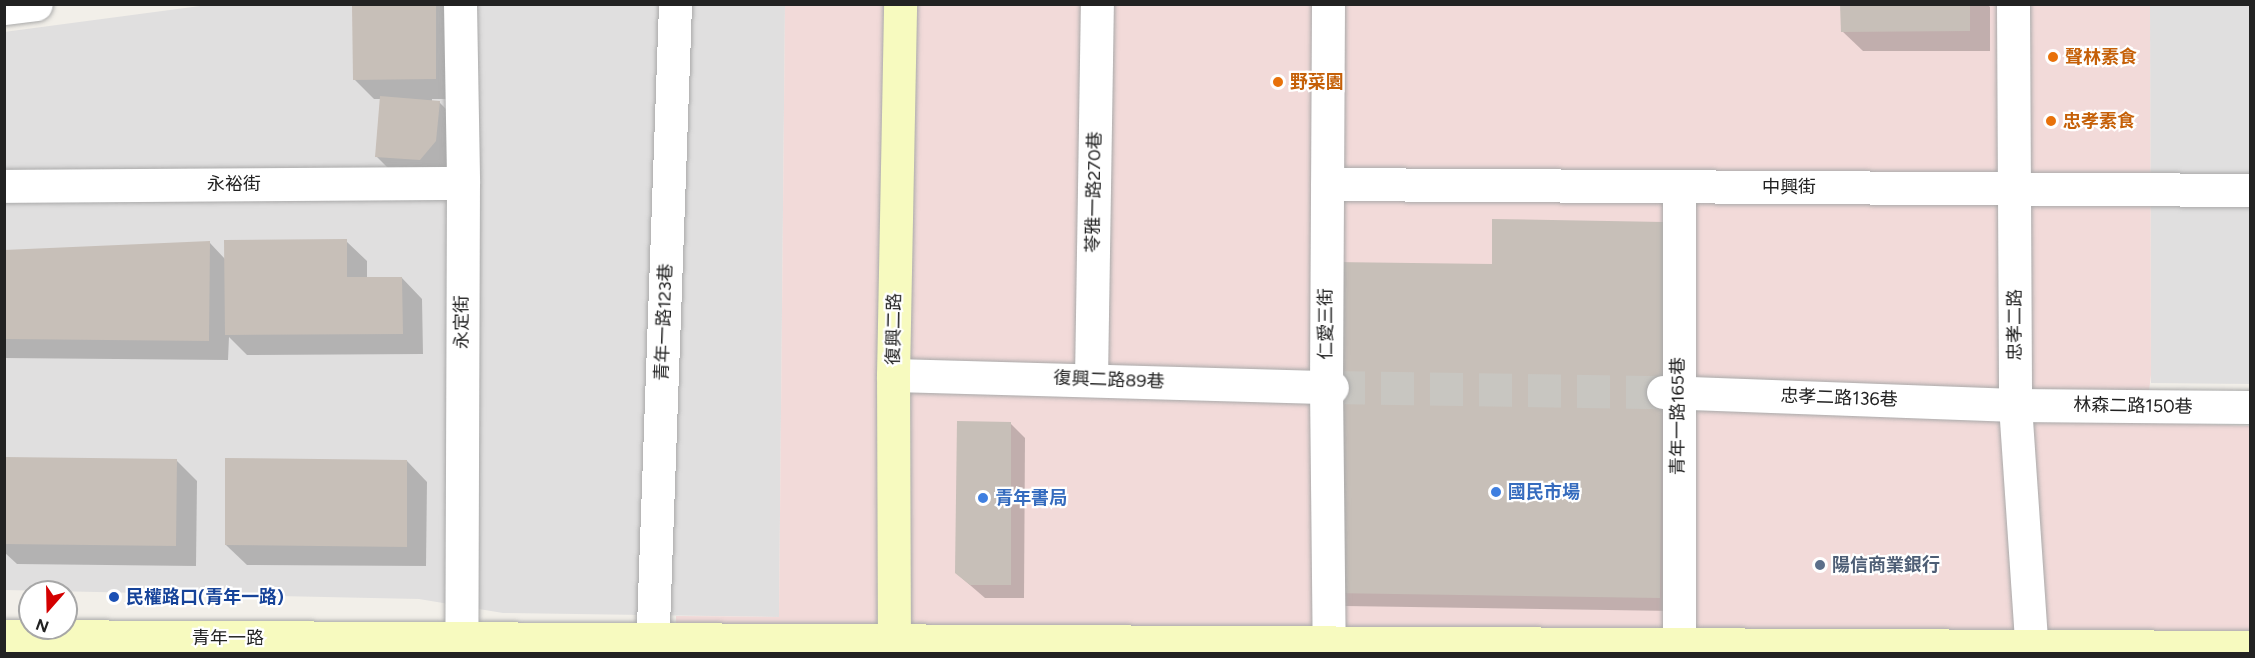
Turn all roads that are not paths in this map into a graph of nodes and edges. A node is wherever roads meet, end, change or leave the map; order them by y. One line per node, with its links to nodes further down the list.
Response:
1 (36, 4): 8 (street)
2 (460, 4): 9 (street, 永定街)
3 (675, 4): 24 (street, 青年一路123巷)
4 (900, 4): 15 (street, 復興二路)
5 (1097, 4): 16 (street, 苓雅一路270巷)
6 (1328, 4): 10 (street, 仁愛三街)
7 (2013, 4): 13 (street, 忠孝二路)
8 (4, 8)
9 (463, 183): 11 (street, 永裕街); 22 (street, 永定街)
10 (1327, 184): 12 (street, 中興街); 17 (street, 仁愛三街)
11 (4, 186)
12 (1679, 187): 13 (street, 中興街); 18 (street, 青年一路165巷)
13 (2015, 189): 14 (street, 中興街); 19 (street, 忠孝二路)
14 (2250, 190)
15 (893, 375): 16 (street, 復興二路89巷); 26 (street, 復興二路)
16 (1091, 379): 17 (street, 復興二路89巷)
17 (1329, 387): 28 (street, 仁愛三街)
18 (1670, 392): 19 (street, 忠孝二路136巷); 23 (street, 青年一路165巷)
19 (2015, 405): 20 (street, 林森二路150巷); 29 (street, 忠孝二路)
20 (2250, 407)
21 (4, 636): 22 (street, 青年一路)
22 (461, 646): 24 (street, 青年一路)
23 (1679, 646): 28 (street, 青年一路); 29 (street, 青年一路)
24 (652, 647): 26 (street, 青年一路)
25 (2250, 647): 29 (street, 青年一路)
26 (894, 648): 27 (street, 青年一路)
27 (1119, 648): 28 (street, 青年一路)
28 (1329, 648)
29 (2032, 649)

